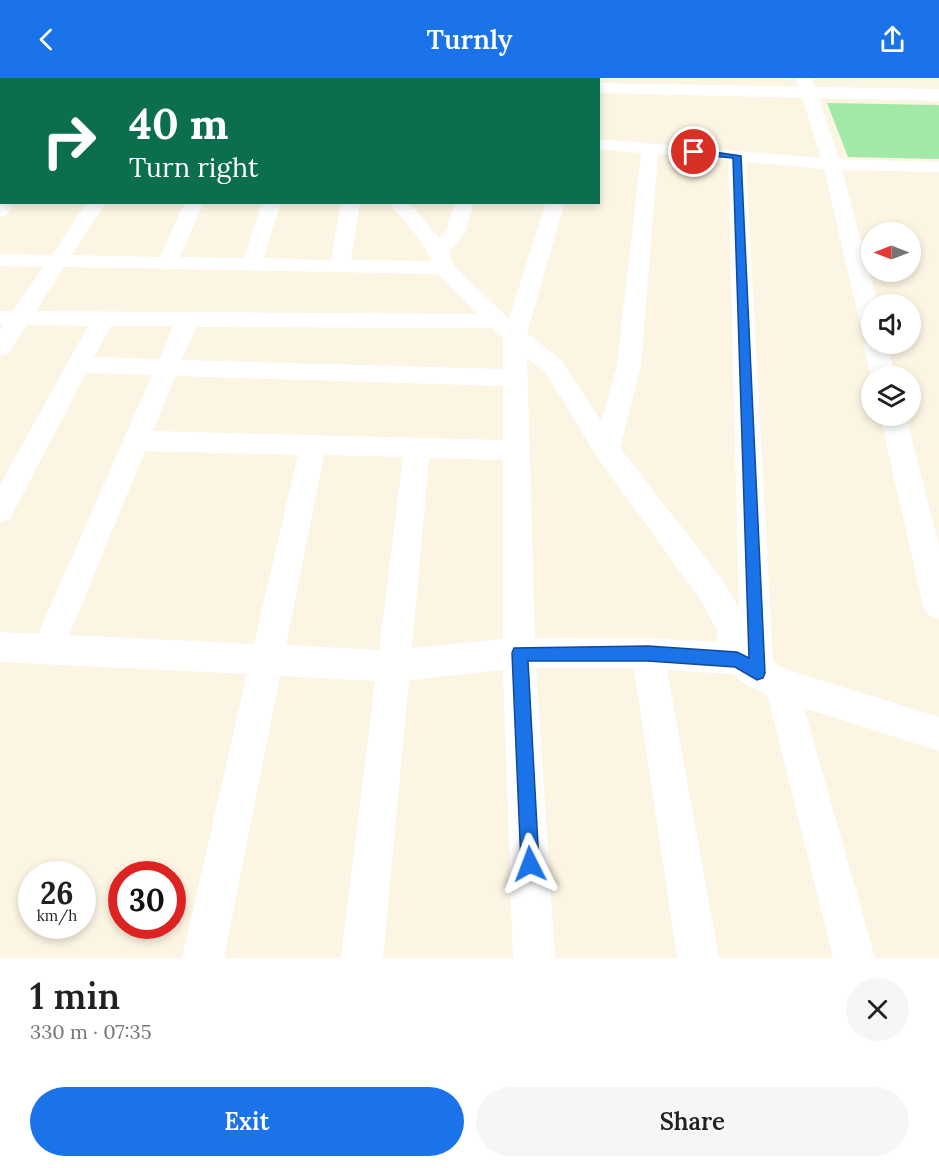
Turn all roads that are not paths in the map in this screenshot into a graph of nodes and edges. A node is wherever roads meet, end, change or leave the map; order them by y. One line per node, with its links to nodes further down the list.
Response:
1 (806, 85): 2 (street); 3 (street); 7 (street)
2 (600, 88)
3 (939, 94)
4 (600, 144): 5 (street)
5 (650, 148): 6 (street); 36 (street)
6 (737, 156): 7 (street); 45 (street)
7 (832, 164): 8 (street); 22 (street)
8 (939, 167)
9 (96, 204): 18 (street)
10 (194, 204): 19 (street)
11 (271, 204): 20 (street)
12 (351, 204): 21 (street)
13 (400, 204): 16 (street)
14 (464, 204): 16 (street)
15 (555, 204): 26 (street)
16 (441, 259): 21 (street); 26 (street)
17 (0, 260): 18 (street)
18 (59, 260): 19 (street); 23 (street)
19 (167, 263): 20 (street)
20 (252, 264): 21 (street)
21 (340, 265)
22 (864, 294)
23 (10, 318): 24 (street); 27 (street)
24 (103, 319): 25 (street); 28 (street)
25 (187, 321): 26 (street); 29 (street)
26 (506, 328): 30 (street); 36 (street)
27 (0, 348)
28 (79, 365): 29 (street); 37 (street)
29 (168, 368): 30 (street); 32 (street)
30 (516, 378): 35 (street)
31 (895, 426): 38 (street)
32 (138, 441): 33 (street); 40 (street)
33 (313, 445): 34 (street); 43 (street)
34 (417, 448): 35 (street); 44 (street)
35 (518, 450): 41 (street)
36 (606, 450): 45 (street)
37 (0, 511)
38 (939, 605)
39 (0, 647): 40 (street)
40 (47, 650): 43 (street)
41 (519, 653): 42 (street); 44 (street); 49 (street)
42 (648, 653): 45 (street); 50 (street)
43 (267, 660): 44 (street); 47 (street)
44 (391, 666): 48 (street)
45 (758, 672): 46 (street); 51 (street)
46 (939, 734)
47 (203, 958)
48 (362, 958)
49 (534, 958)
50 (698, 958)
51 (854, 958)

